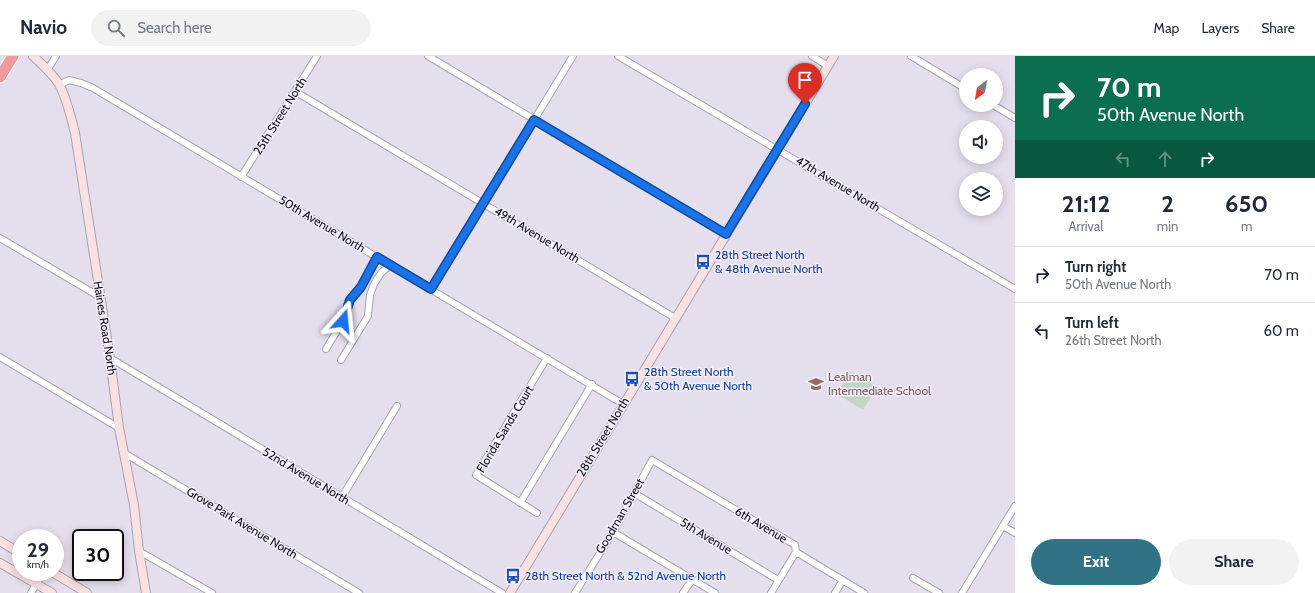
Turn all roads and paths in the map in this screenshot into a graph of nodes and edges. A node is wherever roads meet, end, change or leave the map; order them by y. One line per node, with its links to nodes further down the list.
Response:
1 (13, 56): 13 (highway)
2 (33, 56): 12 (street)
3 (56, 56): 12 (street)
4 (317, 56): 16 (street, 25th Street North)
5 (428, 56): 19 (street)
6 (573, 56): 19 (street)
7 (618, 56): 20 (street, 47th Avenue North)
8 (812, 56): 11 (street)
9 (834, 56): 11 (street, 28th Street North)
10 (911, 56): 15 (street)
11 (828, 66): 20 (street, 28th Street North)
12 (48, 69): 14 (street, Haines Road North)
13 (0, 77)
14 (59, 85): 21 (street, 50th Avenue North); 29 (street, Haines Road North)
15 (959, 85)
16 (296, 92): 21 (street, 25th Street North); 22 (street, 49th Avenue North)
17 (1003, 111): 18 (street)
18 (1015, 118)
19 (534, 120): 22 (street); 23 (street)
20 (778, 149): 23 (street, 28th Street North); 27 (street, 47th Avenue North)
21 (241, 177): 25 (street, 50th Avenue North)
22 (483, 203): 28 (street); 30 (street, 49th Avenue North)
23 (726, 234): 30 (street, 28th Street North)
24 (0, 238): 29 (street)
25 (377, 257): 26 (street, 50th Avenue North); 31 (street)
26 (390, 265): 28 (street, 50th Avenue North); 35 (street)
27 (1015, 288)
28 (431, 289): 34 (street, 50th Avenue North)
29 (100, 297): 33 (street, Haines Road North)
30 (675, 318): 37 (street, 28th Street North)
31 (326, 349)
32 (0, 357): 39 (street)
33 (110, 358): 39 (street, Haines Road North); 43 (street, 52nd Avenue North)
34 (547, 358): 36 (street, 50th Avenue North); 44 (street, Florida Sands Court)
35 (342, 360)
36 (592, 384): 37 (street, 50th Avenue North); 44 (street)
37 (623, 404): 69 (street, 28th Street North)
38 (396, 406): 43 (street)
39 (119, 428): 40 (street, Haines Road North)
40 (124, 453): 52 (street, Haines Road North); 67 (street, Grove Park Avenue North)
41 (652, 460): 42 (street, Goodman Street); 53 (street, 6th Avenue)
42 (634, 493): 48 (street, Goodman Street); 58 (street, 5th Avenue)
43 (342, 497): 68 (street, 52nd Avenue North)
44 (520, 503): 46 (street, Florida Sands Court)
45 (1015, 506): 47 (street)
46 (538, 513)
47 (1003, 526): 49 (street); 77 (street)
48 (613, 532): 57 (street); 70 (street, Goodman Street)
49 (1015, 533)
50 (0, 541): 51 (street)
51 (12, 548)
52 (139, 551): 65 (street, Haines Road North); 66 (street)
53 (796, 552): 58 (street); 59 (street, 6th Avenue)
54 (0, 563): 61 (street)
55 (913, 578): 76 (street)
56 (64, 579): 64 (street)
57 (692, 580): 71 (street); 72 (street)
58 (778, 580): 73 (street)
59 (843, 580): 74 (street); 75 (street, 6th Avenue)
60 (38, 581): 61 (street)
61 (36, 584): 62 (street); 63 (street)
62 (31, 593)
63 (52, 593)
64 (87, 593)
65 (146, 593)
66 (212, 593)
67 (359, 593)
68 (502, 593)
69 (510, 593)
70 (574, 593)
71 (683, 593)
72 (714, 593)
73 (771, 593)
74 (835, 593)
75 (864, 593)
76 (939, 593)
77 (962, 593)

